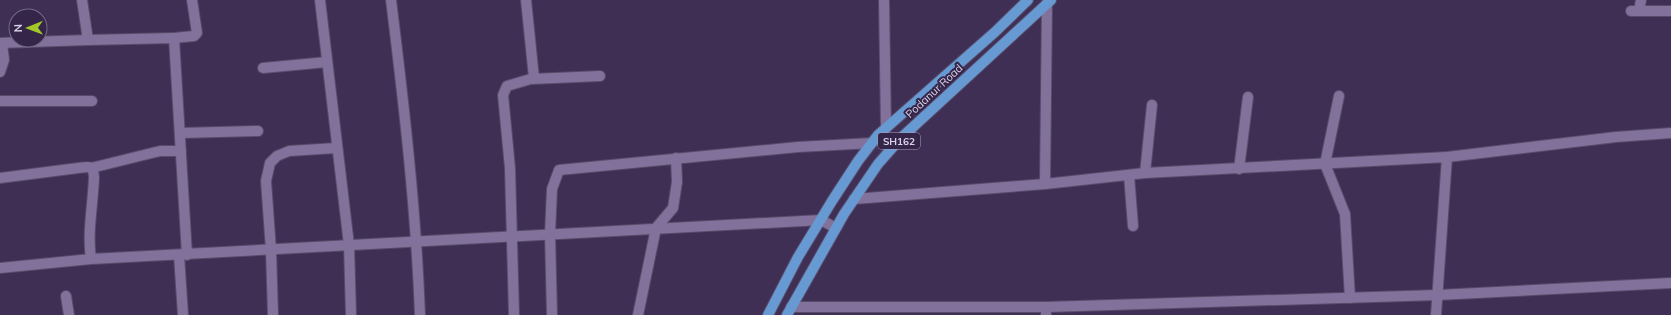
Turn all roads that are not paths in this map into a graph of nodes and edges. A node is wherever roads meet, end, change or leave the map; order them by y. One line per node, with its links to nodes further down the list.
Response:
1 (82, 0): 12 (street)
2 (192, 0): 11 (street)
3 (320, 0): 14 (street)
4 (528, 0): 18 (street)
5 (884, 0): 24 (street)
6 (1028, 0): 24 (main road)
7 (1641, 0): 10 (street)
8 (394, 1): 47 (street)
9 (1049, 2): 39 (street); 40 (main road, Podanur Road / SH162)
10 (1671, 11)
11 (174, 38): 12 (street); 26 (street)
12 (88, 40): 13 (street)
13 (1, 43): 16 (street)
14 (327, 62): 15 (street); 29 (street)
15 (264, 68)
16 (0, 72)
17 (600, 76): 18 (street)
18 (532, 79): 46 (street)
19 (1339, 96): 33 (street)
20 (1248, 97): 35 (street)
21 (0, 100): 22 (street)
22 (92, 101)
23 (1152, 105): 36 (street)
24 (886, 128): 28 (main road)
25 (258, 131): 26 (street)
26 (180, 133): 30 (street)
27 (1671, 133): 31 (street)
28 (872, 143): 32 (street); 41 (main road)
29 (336, 148): 48 (street); 49 (street)
30 (181, 151): 34 (street); 50 (street)
31 (1447, 157): 33 (street); 54 (street)
32 (676, 158): 43 (street); 45 (street)
33 (1325, 164): 35 (street); 56 (street)
34 (91, 168): 38 (street); 51 (street)
35 (1239, 169): 36 (street)
36 (1145, 173): 37 (street)
37 (1130, 175): 39 (street); 42 (street)
38 (0, 178)
39 (1045, 184): 40 (street)
40 (854, 199): 44 (main road, Podanur Road / SH162)
41 (821, 220): 43 (street); 44 (street); 67 (main road)
42 (1133, 226)
43 (656, 228): 45 (street); 66 (street)
44 (836, 228): 57 (main road, Podanur Road / SH162)
45 (550, 234): 46 (street); 65 (street)
46 (512, 236): 47 (street); 64 (street)
47 (417, 241): 48 (street); 63 (street)
48 (349, 245): 49 (street); 62 (street)
49 (271, 250): 50 (street); 61 (street)
50 (183, 255): 51 (street); 60 (street)
51 (91, 259): 52 (street)
52 (0, 268)
53 (1671, 283): 54 (street)
54 (1438, 295): 56 (street); 68 (street)
55 (66, 296): 59 (street)
56 (1350, 298): 58 (street)
57 (789, 311): 58 (street)
58 (1046, 311)
59 (69, 315)
60 (183, 315)
61 (273, 315)
62 (351, 315)
63 (420, 315)
64 (514, 315)
65 (552, 315)
66 (638, 315)
67 (768, 315)
68 (1436, 315)

